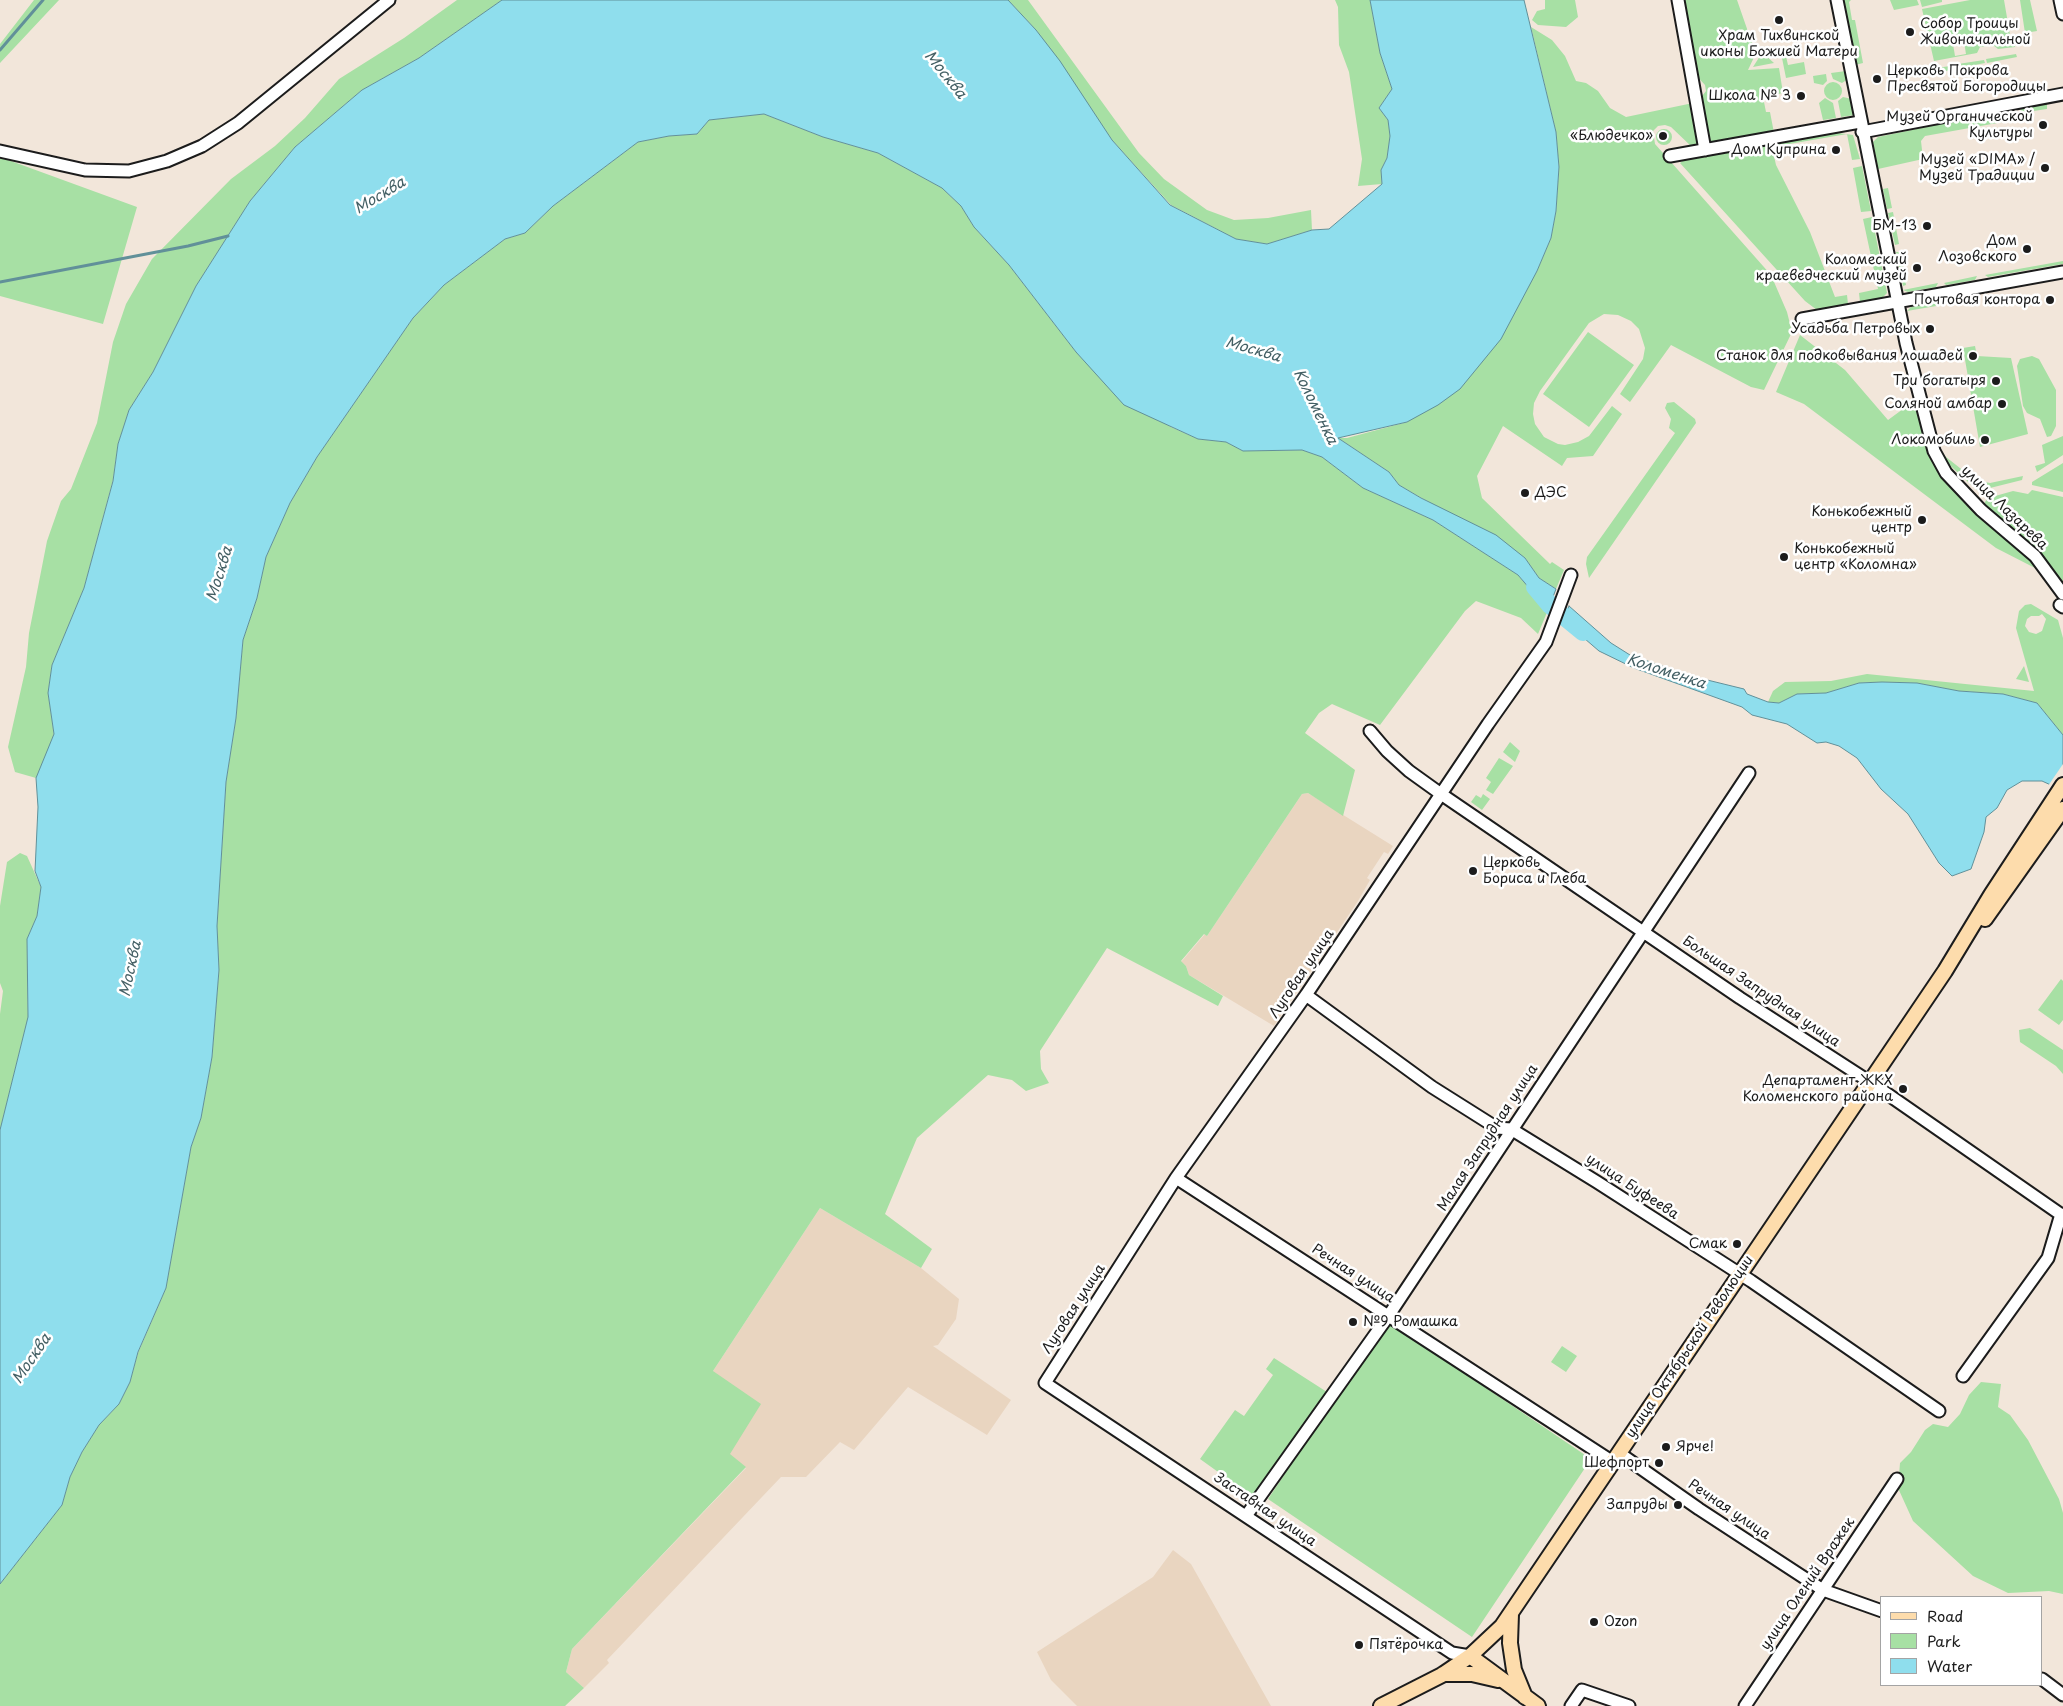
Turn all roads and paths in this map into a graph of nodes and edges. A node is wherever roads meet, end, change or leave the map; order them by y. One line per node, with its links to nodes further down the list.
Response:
1 (389, 0): 8 (street)
2 (1678, 0): 9 (street)
3 (1836, 0): 7 (street, улица Лазарева)
4 (2060, 0): 5 (street)
5 (2063, 14)
6 (2063, 94): 7 (street)
7 (1861, 127): 9 (street); 12 (street, улица Лазарева)
8 (0, 150)
9 (1705, 150): 10 (street)
10 (1670, 156)
11 (2063, 272): 12 (street)
12 (1898, 302): 13 (street); 15 (street, улица Лазарева)
13 (1802, 319)
14 (1570, 575): 19 (street, Луговая улица)
15 (2062, 602)
16 (1370, 731): 19 (street, Большая Запрудная улица)
17 (1749, 773): 22 (street, Малая Запрудная улица)
18 (2063, 785): 21 (main road, улица Октябрьской Революции)
19 (1441, 794): 22 (street, Большая Запрудная улица); 23 (street, Луговая улица)
20 (2063, 810): 21 (main road, улица Октябрьской Революции)
21 (2048, 820): 24 (main road, улица Октябрьской Революции)
22 (1643, 931): 24 (street, Большая Запрудная улица); 25 (street, Малая Запрудная улица)
23 (1306, 995): 25 (street, улица Буфеева); 26 (street, Луговая улица)
24 (1870, 1082): 27 (street, Большая Запрудная улица); 28 (main road, улица Октябрьской Революции)
25 (1511, 1129): 28 (street, улица Буфеева); 29 (street, Малая Запрудная улица)
26 (1176, 1178): 29 (street, Речная улица); 31 (street, Луговая улица)
27 (2062, 1215): 30 (street)
28 (1740, 1274): 32 (street, улица Буфеева); 33 (main road, улица Октябрьской Революции)
29 (1389, 1315): 33 (street, Речная улица); 35 (street, Малая Запрудная улица)
30 (1964, 1376)
31 (1045, 1383): 35 (street, Заставная улица)
32 (1938, 1411)
33 (1616, 1457): 36 (street, Речная улица); 38 (main road, улица Октябрьской Революции)
34 (1897, 1479): 36 (street, улица Олений Вражек)
35 (1246, 1516): 39 (street, Заставная улица)
36 (1823, 1590): 37 (street, Речная улица); 49 (street, улица Олений Вражек)
37 (1880, 1610)
38 (1510, 1614): 39 (main road, улица Октябрьской Революции); 44 (main road)
39 (1470, 1656): 40 (main road, улица Октябрьской Революции); 42 (main road)
40 (1442, 1674): 42 (main road); 45 (main road, улица Октябрьской Революции)
41 (2043, 1681): 43 (street)
42 (1505, 1682): 44 (main road)
43 (2063, 1695)
44 (1525, 1697): 46 (main road)
45 (1381, 1706)
46 (1538, 1706)
47 (1571, 1706): 48 (street)
48 (1629, 1706)
49 (1745, 1706)

